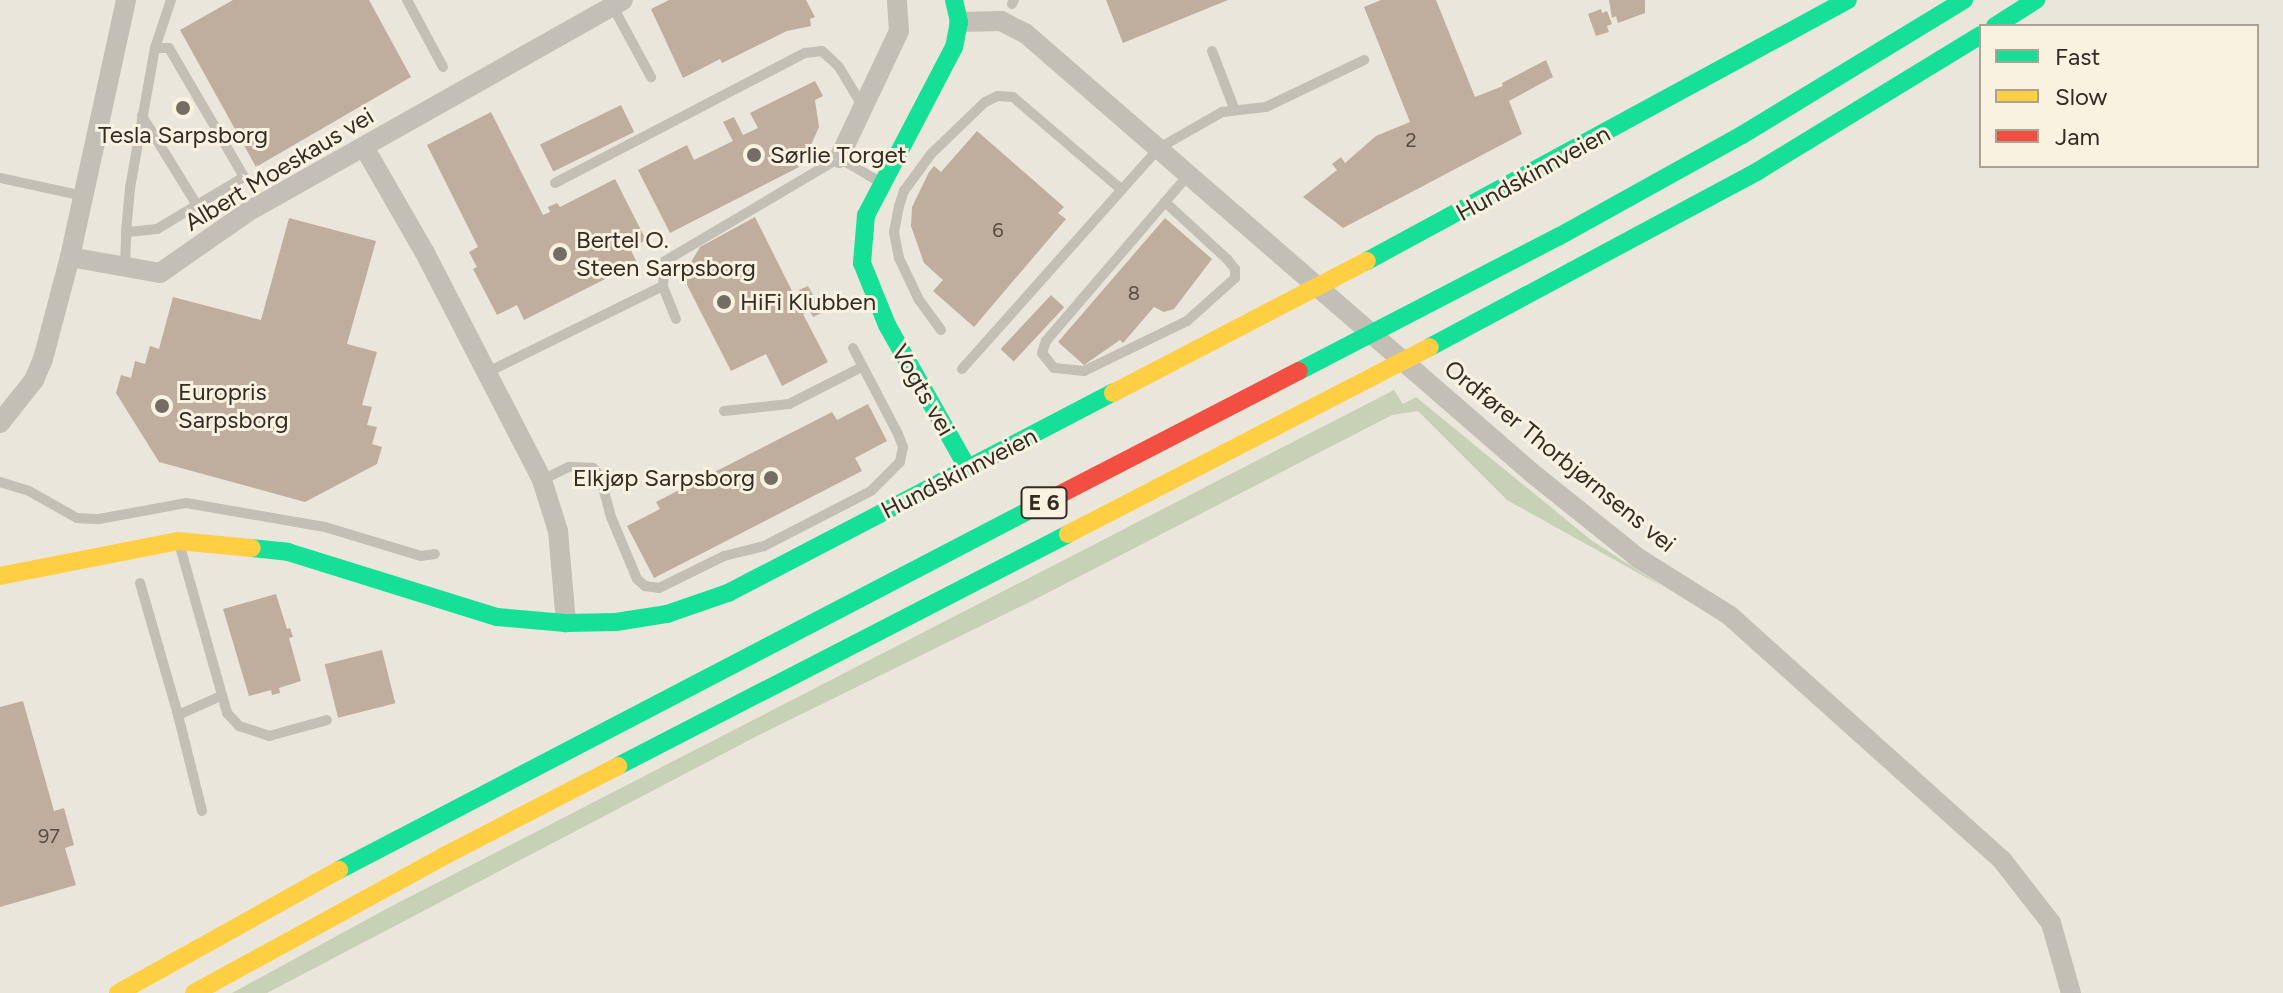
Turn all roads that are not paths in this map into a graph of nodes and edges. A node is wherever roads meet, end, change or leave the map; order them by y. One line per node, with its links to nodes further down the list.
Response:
1 (126, 0): 30 (street)
2 (171, 0): 13 (lane)
3 (407, 0): 16 (lane)
4 (897, 0): 18 (street)
5 (954, 0): 10 (main road)
6 (1848, 0): 45 (main road, Hundskinnveien)
7 (1964, 0): 57 (main road, E 6)
8 (2036, 0): 11 (main road)
9 (618, 4): 17 (lane); 21 (street, Albert Moeskaus vei)
10 (959, 22): 22 (street, Ordfører Thorbjørnsens vei); 27 (main road, Vogts vei)
11 (1998, 24)
12 (1979, 36): 58 (main road, E 6)
13 (155, 48): 20 (lane); 32 (lane)
14 (1212, 51): 19 (lane)
15 (1364, 60): 19 (lane)
16 (443, 67)
17 (651, 77)
18 (863, 107): 23 (street); 26 (lane)
19 (1234, 108): 22 (lane)
20 (142, 116): 32 (lane); 33 (lane)
21 (364, 147): 35 (street, Albert Moeskaus vei); 42 (street)
22 (1159, 148): 24 (street, Ordfører Thorbjørnsens vei); 28 (lane)
23 (839, 158): 27 (lane); 36 (lane)
24 (1189, 174): 31 (lane); 59 (street, Ordfører Thorbjørnsens vei)
25 (0, 178): 30 (lane)
26 (555, 183)
27 (882, 183): 29 (lane); 45 (main road, Vogts vei)
28 (1122, 190): 29 (lane); 41 (lane)
29 (904, 191): 38 (lane)
30 (84, 196): 34 (street)
31 (1165, 202): 31 (lane)
32 (197, 205): 33 (lane)
33 (126, 232): 35 (lane)
34 (70, 257): 35 (street, Albert Moeskaus vei); 44 (street)
35 (125, 267)
36 (663, 286): 37 (lane); 42 (lane)
37 (676, 319)
38 (941, 330)
39 (853, 348): 40 (lane)
40 (862, 367): 43 (lane); 46 (lane)
41 (962, 369)
42 (488, 372): 46 (street)
43 (724, 411)
44 (0, 423)
45 (968, 469): 52 (main road, Hundskinnveien)
46 (542, 480): 52 (street)
47 (0, 482): 49 (lane)
48 (178, 541): 50 (main road, Hundskinnveien); 52 (main road, Hundskinnveien); 53 (lane)
49 (435, 554)
50 (0, 576)
51 (140, 583): 54 (lane)
52 (566, 623)
53 (221, 696): 54 (lane); 55 (lane)
54 (178, 715): 56 (lane)
55 (327, 720)
56 (202, 811)
57 (118, 993)
58 (194, 993)
59 (2071, 993)

